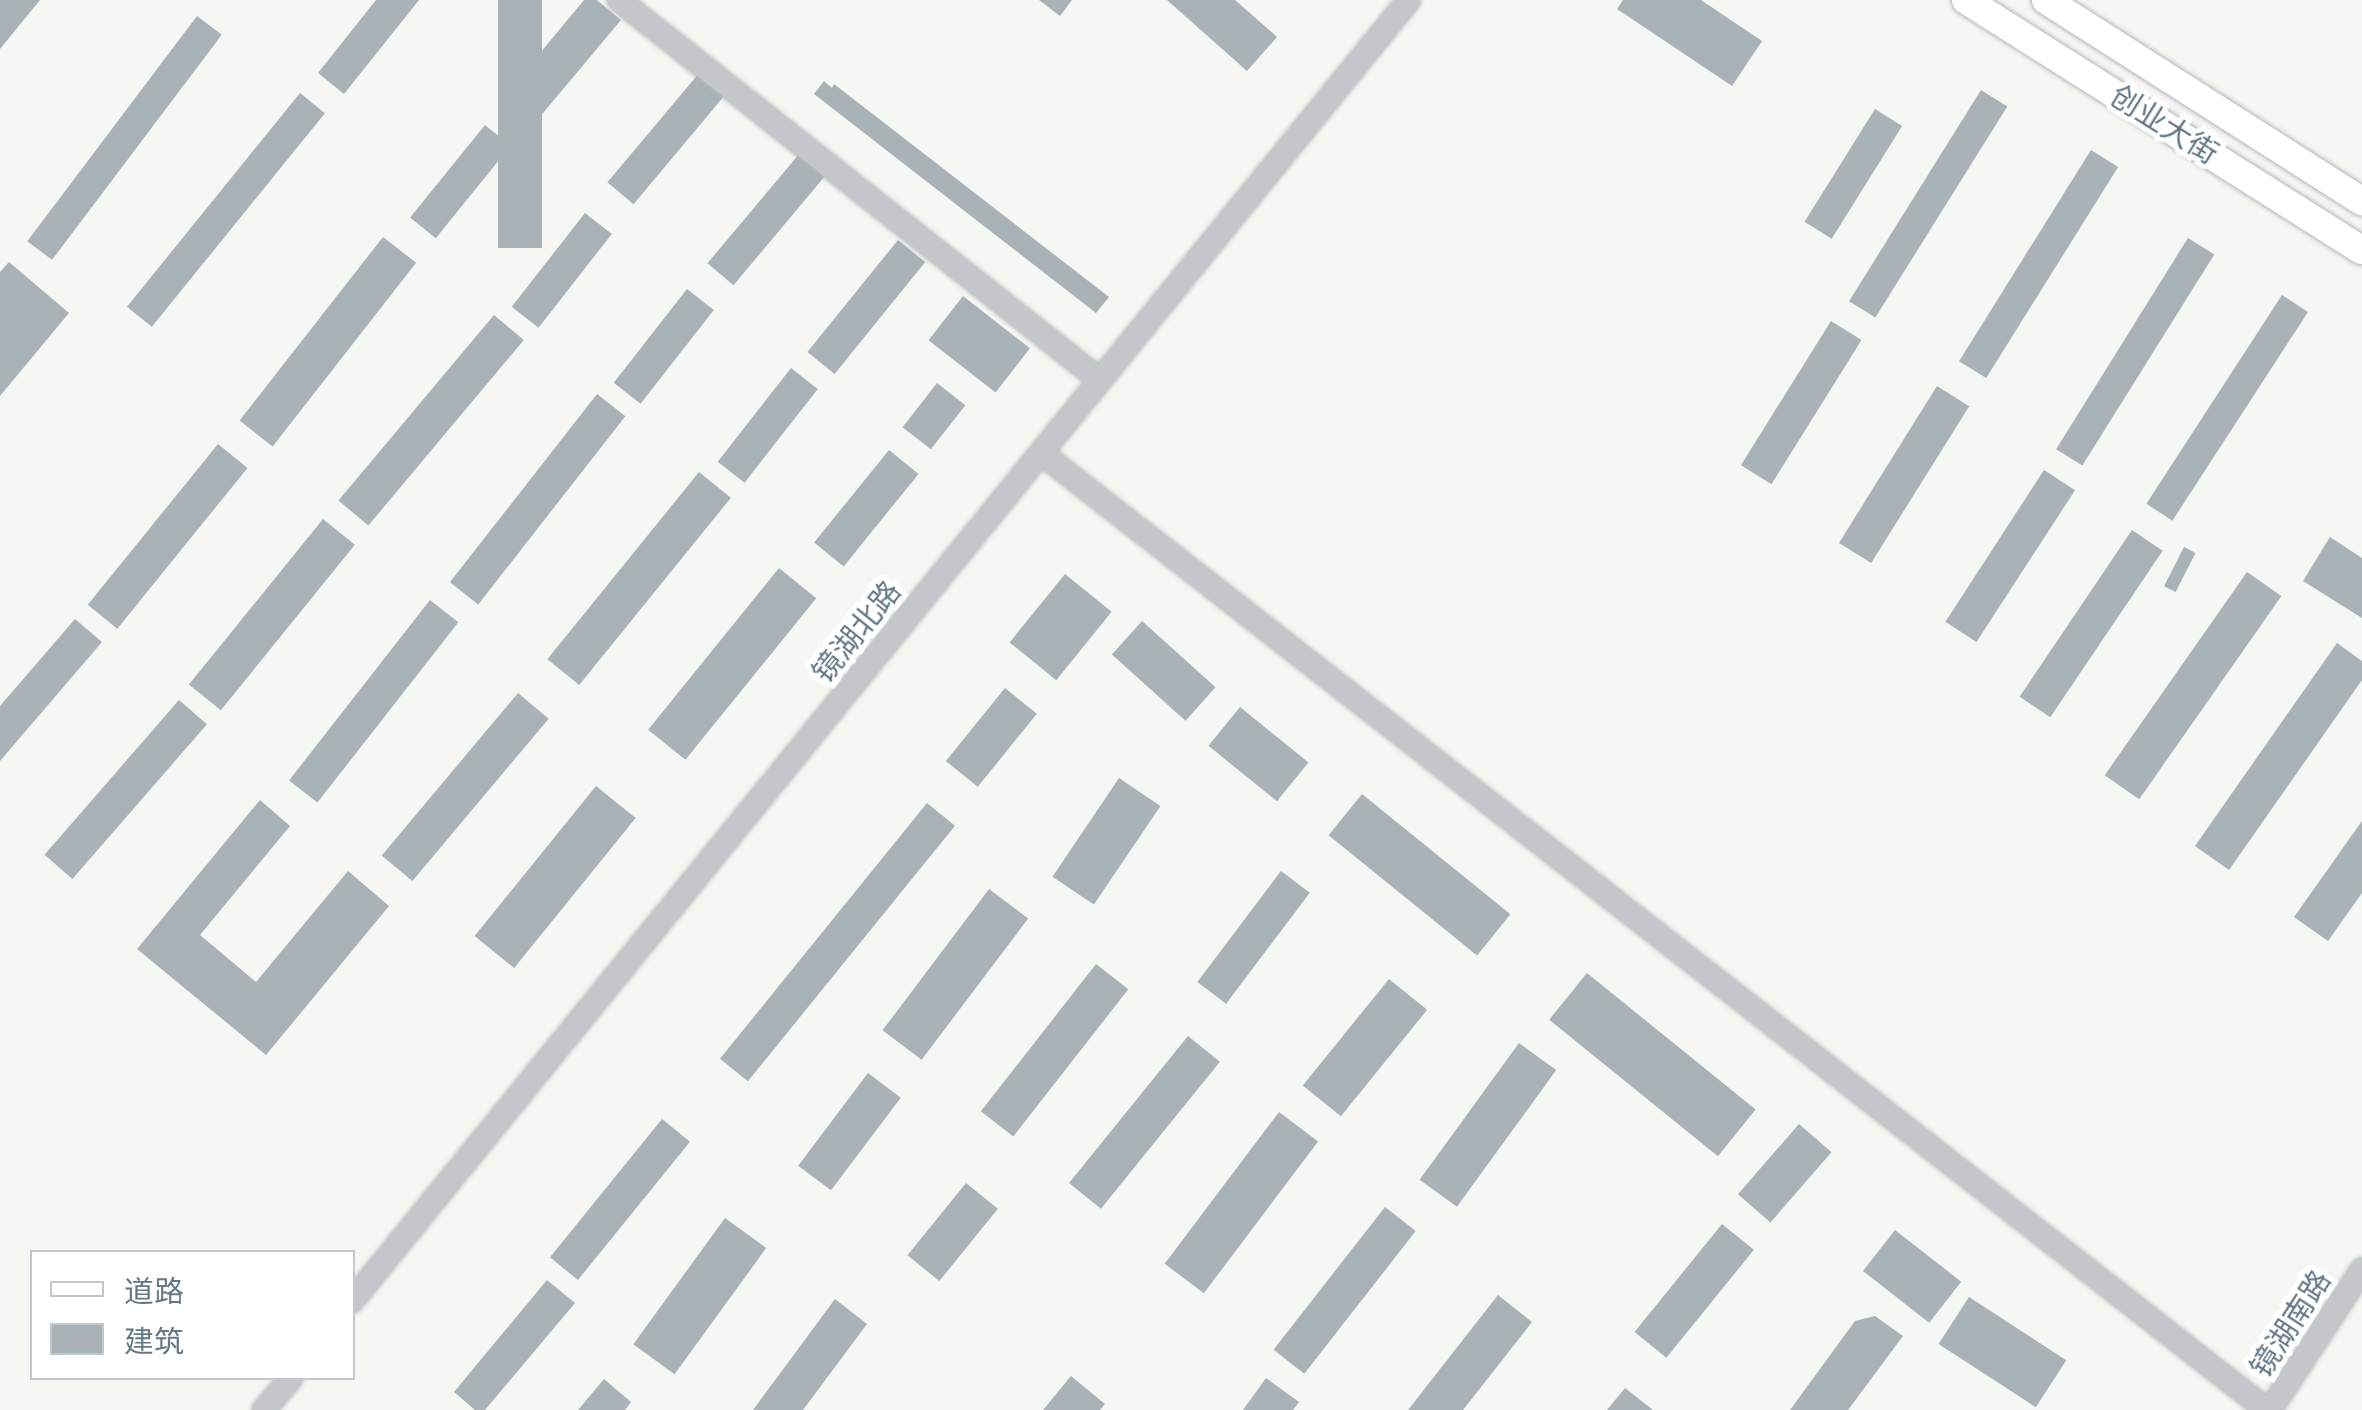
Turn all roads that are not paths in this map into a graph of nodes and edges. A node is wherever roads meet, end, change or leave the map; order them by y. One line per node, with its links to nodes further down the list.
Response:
1 (619, 0): 7 (street)
2 (1408, 0): 7 (street, 镜湖北路)
3 (1966, 0): 6 (main road, 创业大街)
4 (2046, 0): 5 (main road, 创业大街)
5 (2362, 201)
6 (2362, 250)
7 (1100, 380): 8 (street, 镜湖北路)
8 (1041, 453): 10 (street, 镜湖北路); 13 (street)
9 (2362, 1270): 13 (street, 镜湖南路)
10 (355, 1297)
11 (289, 1380): 12 (street)
12 (264, 1410)
13 (2268, 1410)

